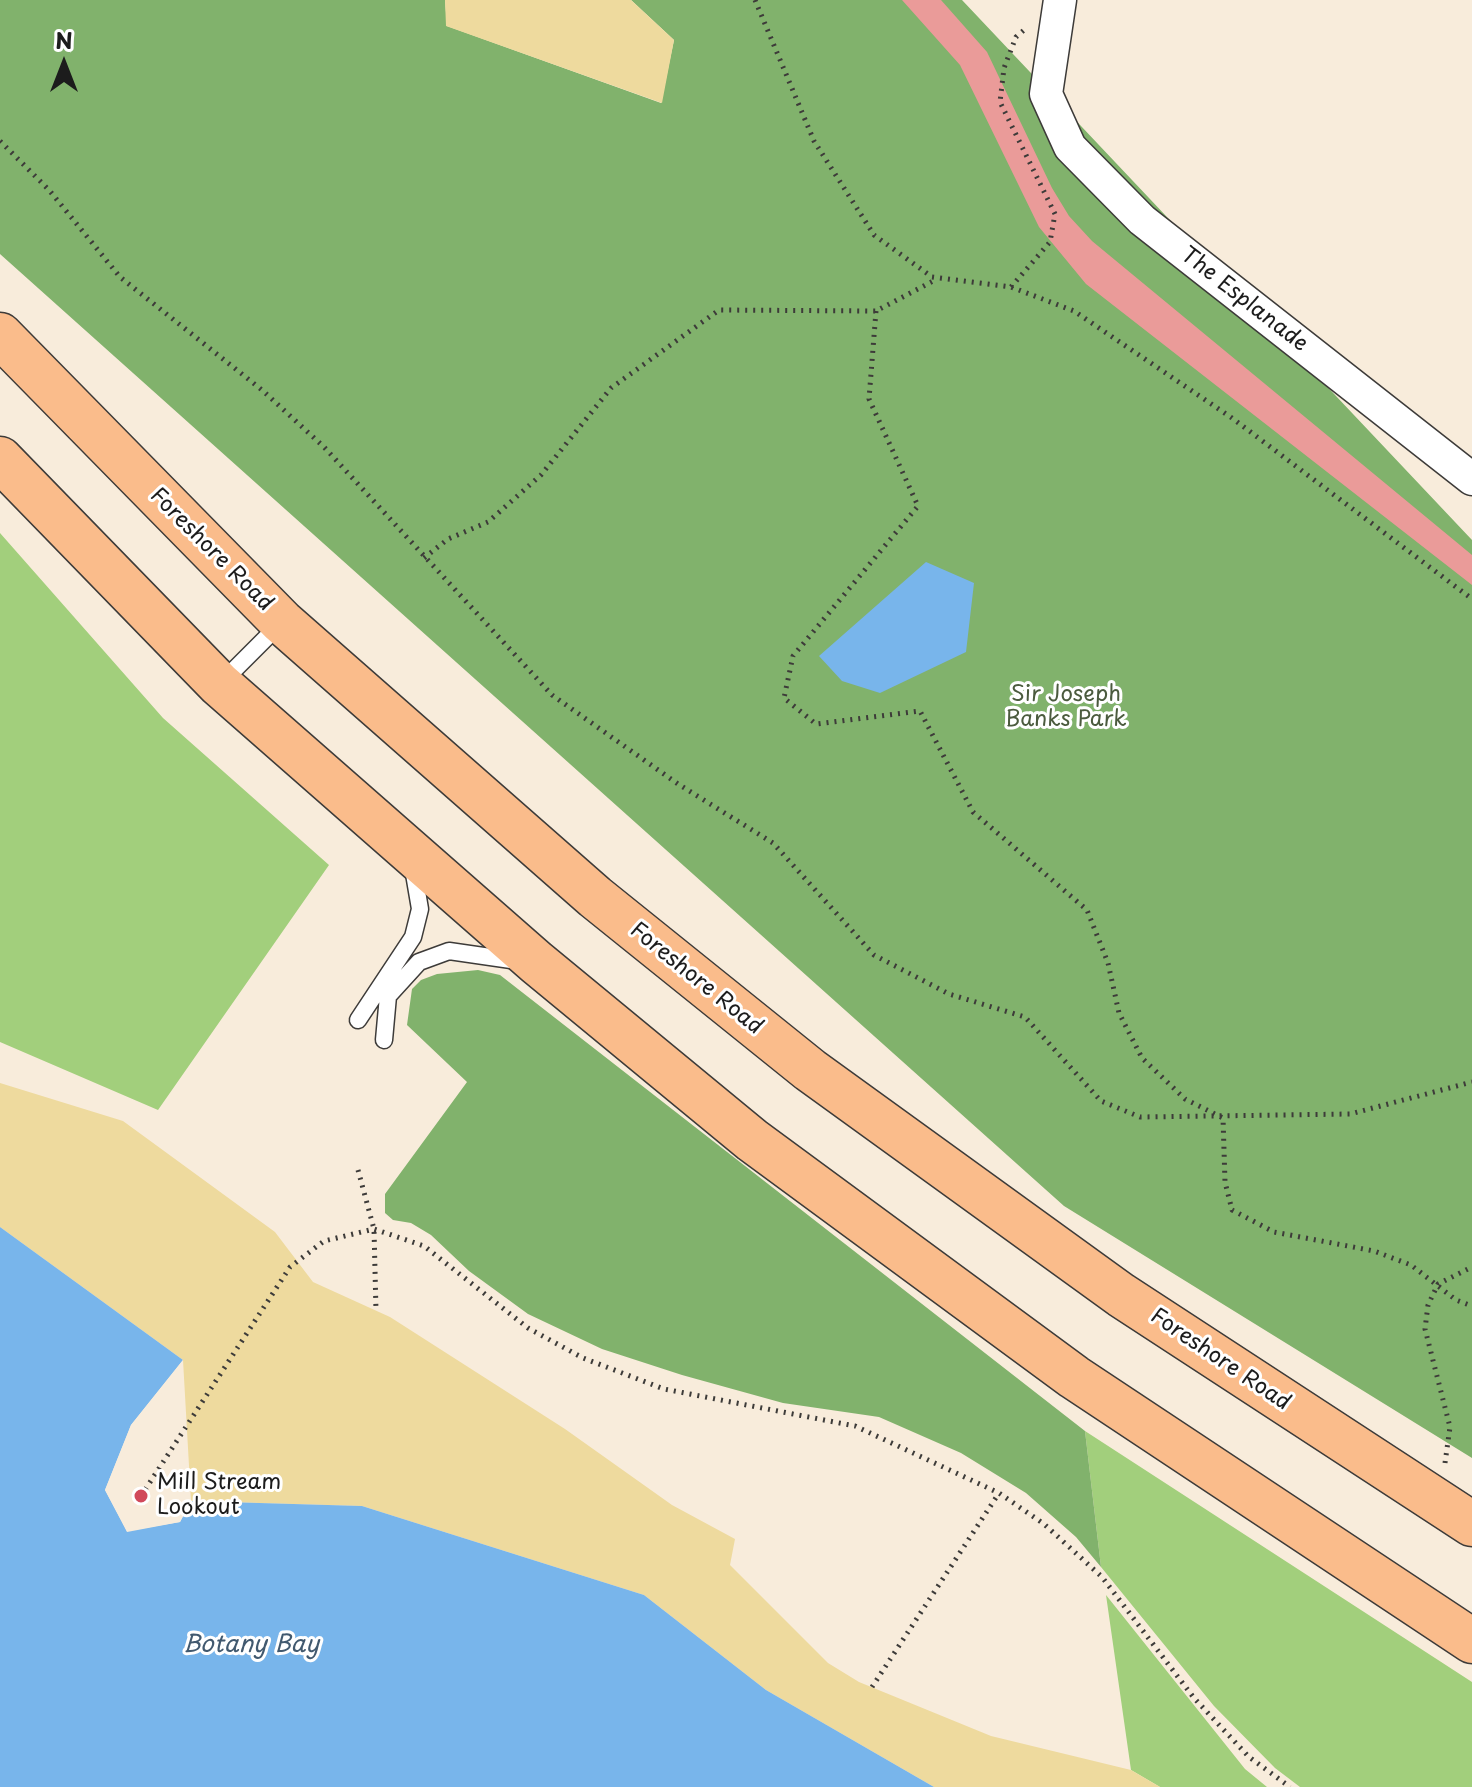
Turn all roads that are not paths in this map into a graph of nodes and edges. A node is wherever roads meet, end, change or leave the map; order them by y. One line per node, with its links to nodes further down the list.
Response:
1 (1060, 0): 4 (street, The Esplanade)
2 (0, 335): 5 (main road, Foreshore Road)
3 (0, 459): 6 (main road)
4 (1472, 479)
5 (282, 622): 6 (lane); 11 (main road, Foreshore Road)
6 (219, 684): 7 (main road)
7 (403, 845): 8 (main road); 9 (lane)
8 (536, 962): 10 (lane); 12 (main road)
9 (358, 1020)
10 (384, 1040)
11 (1456, 1514)
12 (1472, 1641)

